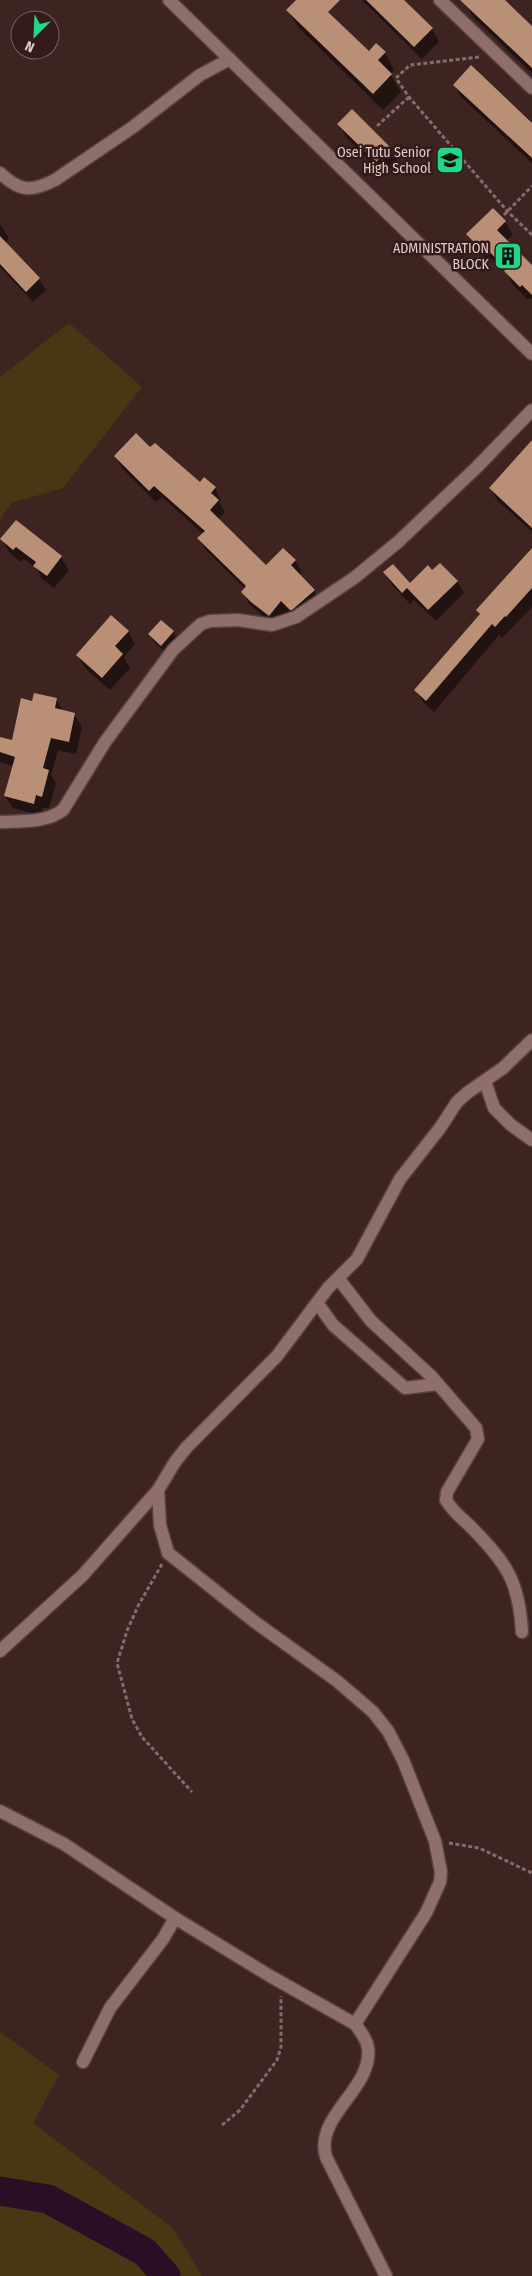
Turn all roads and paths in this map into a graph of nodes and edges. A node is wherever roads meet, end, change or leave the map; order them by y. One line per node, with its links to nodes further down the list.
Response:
1 (169, 0): 4 (street)
2 (440, 0): 3 (street)
3 (497, 54): 5 (street); 6 (path)
4 (230, 60): 8 (street); 13 (street)
5 (532, 88)
6 (410, 97): 7 (path); 10 (path)
7 (377, 126)
8 (0, 173)
9 (532, 186): 10 (path)
10 (508, 212): 11 (path); 12 (path)
11 (504, 215)
12 (532, 235)
13 (532, 354)
14 (532, 410): 15 (street)
15 (0, 822)
16 (532, 1040): 17 (street)
17 (485, 1082): 18 (street); 19 (street)
18 (532, 1140)
19 (338, 1278): 20 (street); 21 (street)
20 (318, 1304): 21 (street); 22 (street)
21 (438, 1384): 24 (street)
22 (158, 1490): 23 (street); 25 (street)
23 (168, 1553): 26 (path); 28 (street)
24 (522, 1632)
25 (0, 1651)
26 (192, 1792)
27 (0, 1811): 30 (street)
28 (435, 1841): 29 (path); 32 (street)
29 (532, 1873)
30 (175, 1918): 31 (street); 33 (street)
31 (270, 1976): 32 (street); 34 (path)
32 (355, 2024): 35 (street)
33 (82, 2062)
34 (222, 2126)
35 (386, 2276)

